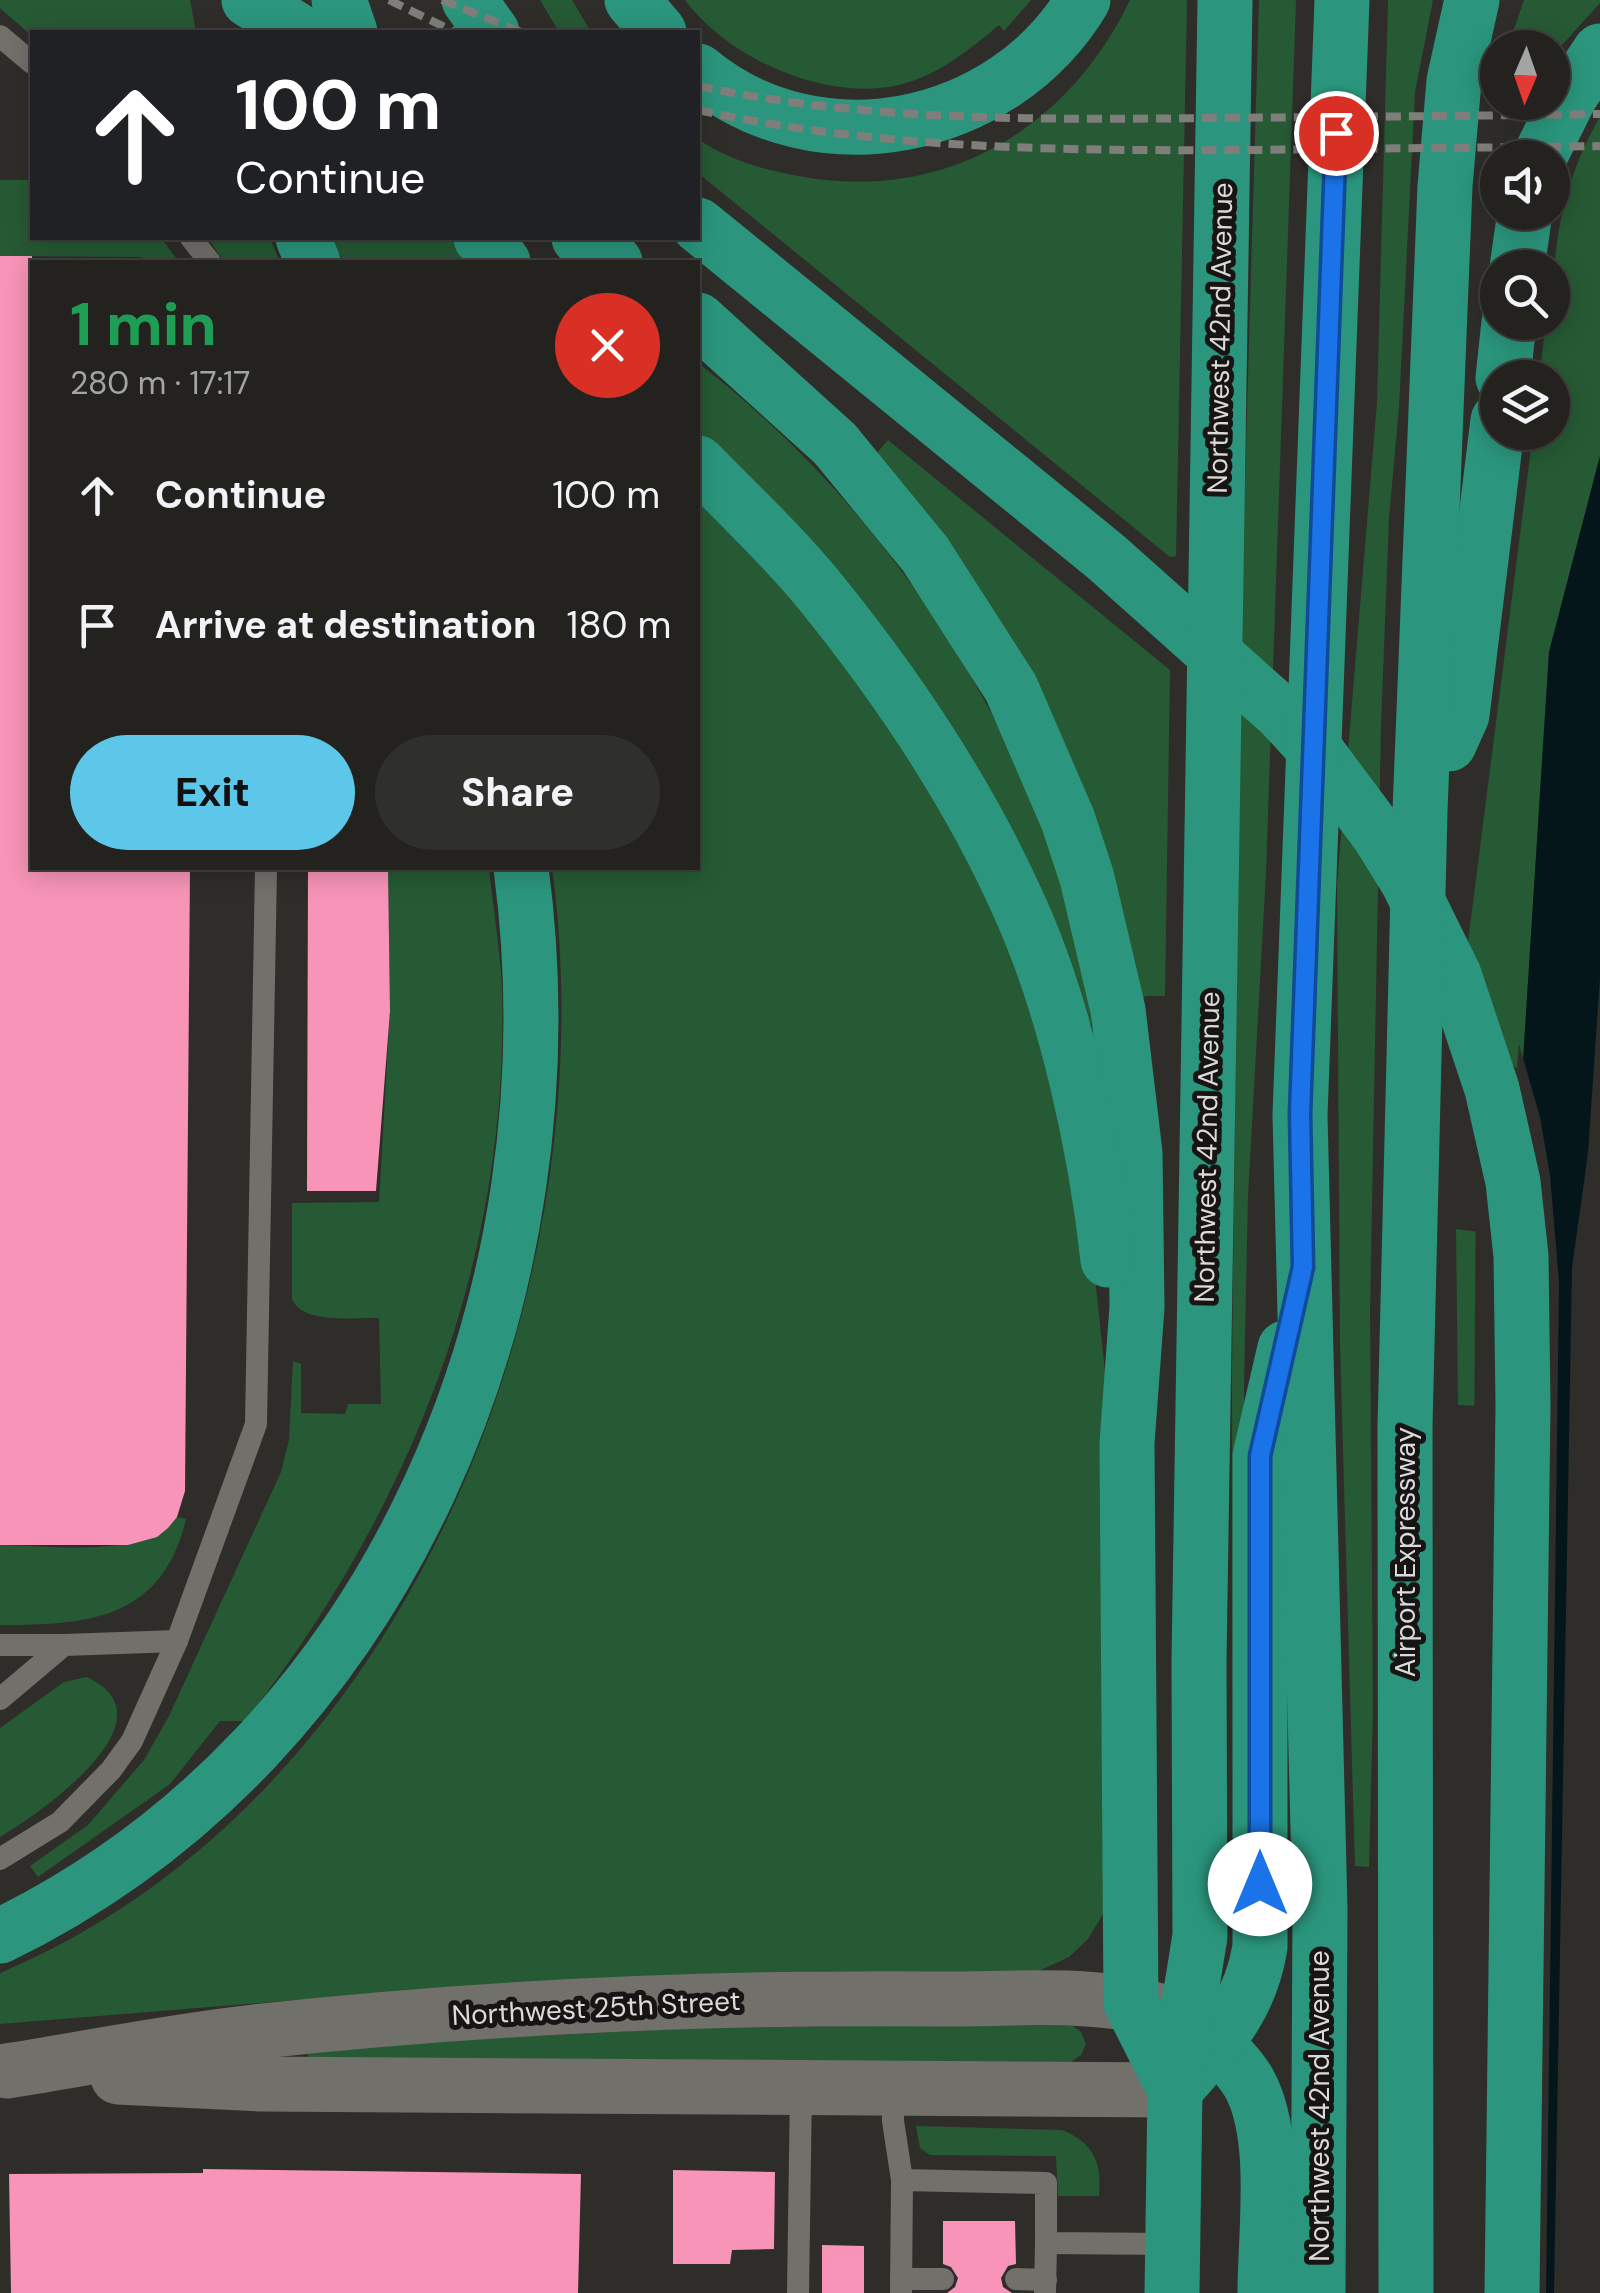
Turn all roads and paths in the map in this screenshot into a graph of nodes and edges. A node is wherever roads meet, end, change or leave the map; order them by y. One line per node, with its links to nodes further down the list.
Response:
1 (234, 0): 10 (highway)
2 (249, 0): 11 (highway)
3 (339, 0): 12 (highway)
4 (468, 0): 13 (highway)
5 (632, 0): 14 (highway)
6 (1084, 0): 18 (highway)
7 (1225, 0): 42 (highway, Northwest 42nd Avenue)
8 (1342, 0): 33 (highway, Northwest 42nd Avenue)
9 (1472, 0): 30 (highway, Airport Expressway)
10 (241, 30)
11 (297, 30)
12 (349, 30)
13 (490, 30)
14 (657, 30)
15 (0, 36): 17 (lane)
16 (1600, 51): 19 (highway)
17 (30, 62)
18 (700, 73)
19 (1548, 140)
20 (700, 227): 58 (highway)
21 (193, 240): 24 (lane)
22 (483, 240): 25 (highway)
23 (582, 240): 26 (highway)
24 (208, 260)
25 (501, 260)
26 (612, 260)
27 (700, 322): 34 (highway)
28 (1494, 450): 30 (highway)
29 (700, 465): 34 (highway)
30 (1420, 812): 57 (highway, Airport Expressway)
31 (266, 870): 35 (lane)
32 (521, 870): 40 (highway)
33 (1303, 1267): 42 (highway); 56 (highway, Northwest 42nd Avenue)
34 (1128, 1443): 41 (highway)
35 (177, 1642): 37 (lane); 39 (lane)
36 (0, 1645): 37 (lane)
37 (64, 1645): 38 (lane)
38 (0, 1699)
39 (0, 1859)
40 (0, 1936)
41 (1132, 2003): 42 (street, Northwest 25th Street); 43 (street, Northwest 25th Street); 46 (highway)
42 (1200, 2032): 46 (highway, Northwest 42nd Avenue); 55 (highway)
43 (3, 2071): 44 (street, Northwest 25th Street)
44 (801, 2088): 45 (street, Northwest 25th Street); 54 (lane)
45 (894, 2088): 46 (street, Northwest 25th Street); 47 (lane)
46 (1175, 2090): 49 (highway, Northwest 42nd Avenue)
47 (902, 2180): 48 (lane); 52 (lane)
48 (1046, 2243): 49 (lane); 53 (lane)
49 (1172, 2269)
50 (943, 2278): 52 (lane)
51 (1016, 2279): 53 (lane)
52 (902, 2286)
53 (1046, 2286)
54 (798, 2293)
55 (1265, 2293)
56 (1318, 2293)
57 (1406, 2293)
58 (1512, 2293)

